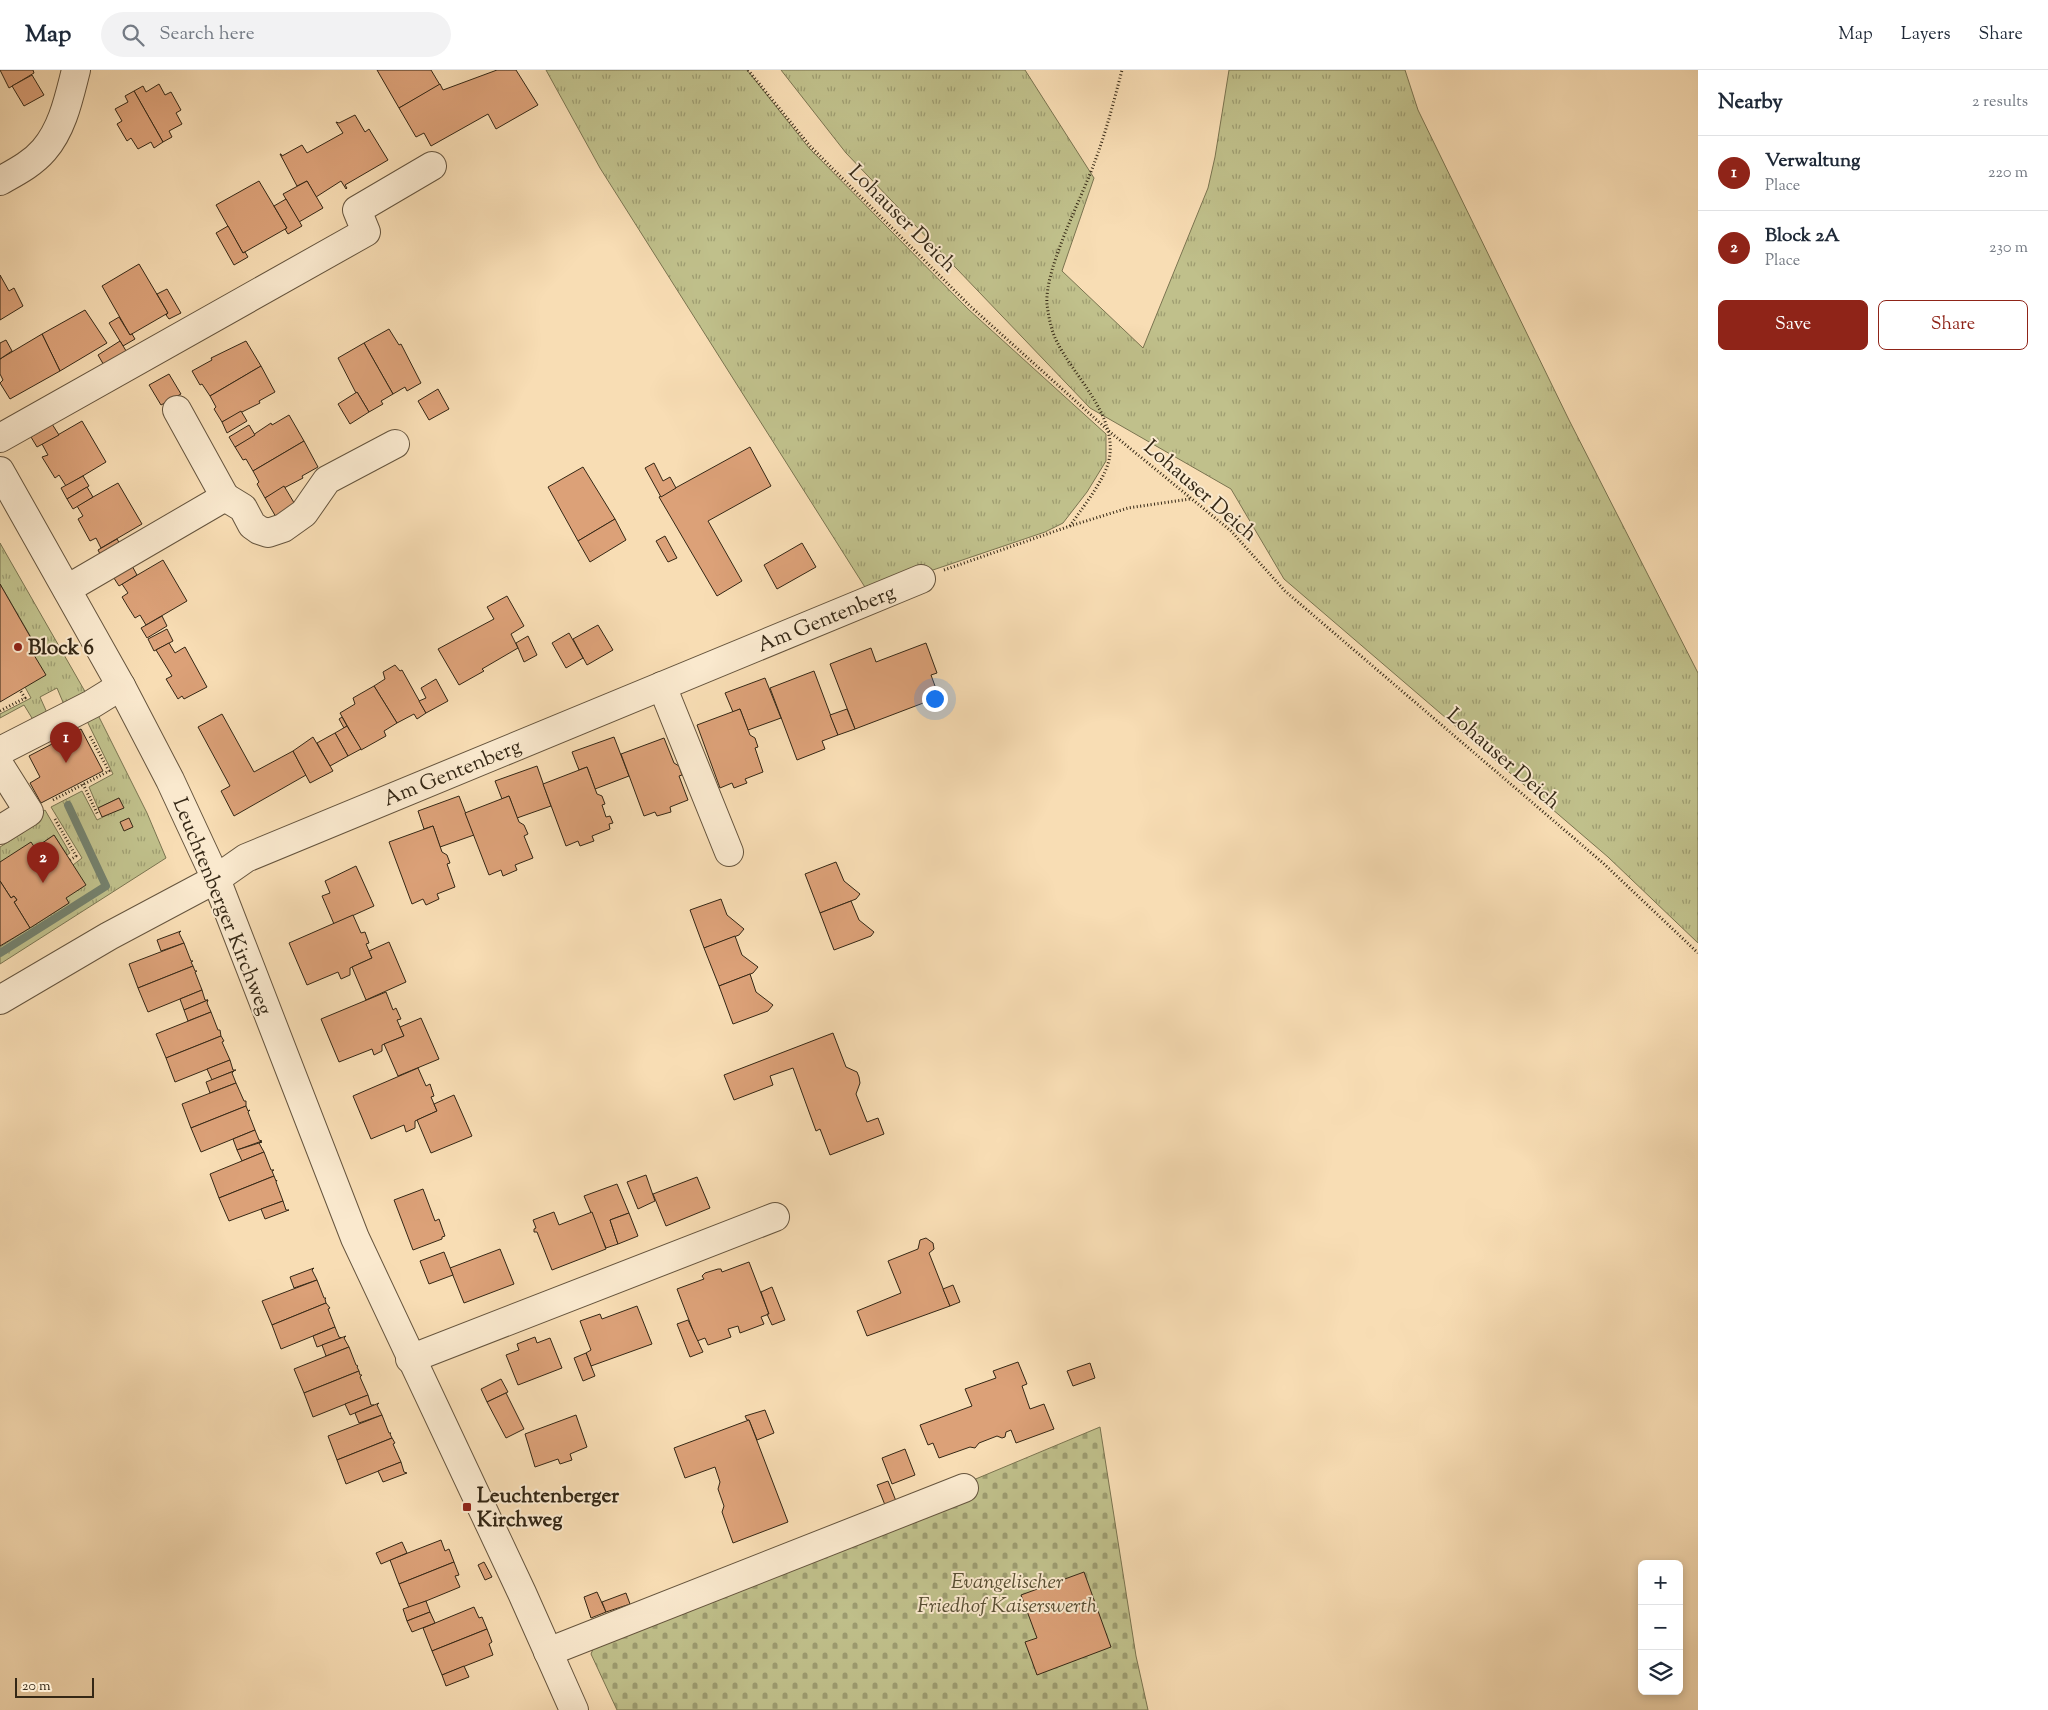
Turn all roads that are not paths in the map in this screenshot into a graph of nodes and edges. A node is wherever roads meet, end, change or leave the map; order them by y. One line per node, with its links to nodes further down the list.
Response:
1 (76, 70): 3 (street)
2 (432, 166): 5 (street)
3 (0, 181)
4 (178, 410): 8 (street)
5 (0, 438)
6 (395, 444): 8 (street)
7 (0, 472): 10 (street, Leuchtenberger Kirchweg)
8 (225, 497): 10 (street)
9 (921, 579): 12 (street, Am Gentenberg)
10 (67, 589): 11 (street, Leuchtenberger Kirchweg)
11 (121, 686): 13 (street); 17 (street, Leuchtenberger Kirchweg)
12 (662, 686): 16 (street); 17 (street, Am Gentenberg)
13 (0, 751)
14 (0, 766): 15 (street)
15 (0, 830)
16 (729, 852)
17 (216, 879): 18 (street, Am Gentenberg); 20 (street, Leuchtenberger Kirchweg)
18 (0, 1000)
19 (775, 1217): 20 (street)
20 (410, 1358): 22 (street, Leuchtenberger Kirchweg)
21 (964, 1488): 22 (street)
22 (548, 1652): 23 (street, Leuchtenberger Kirchweg)
23 (574, 1710)

